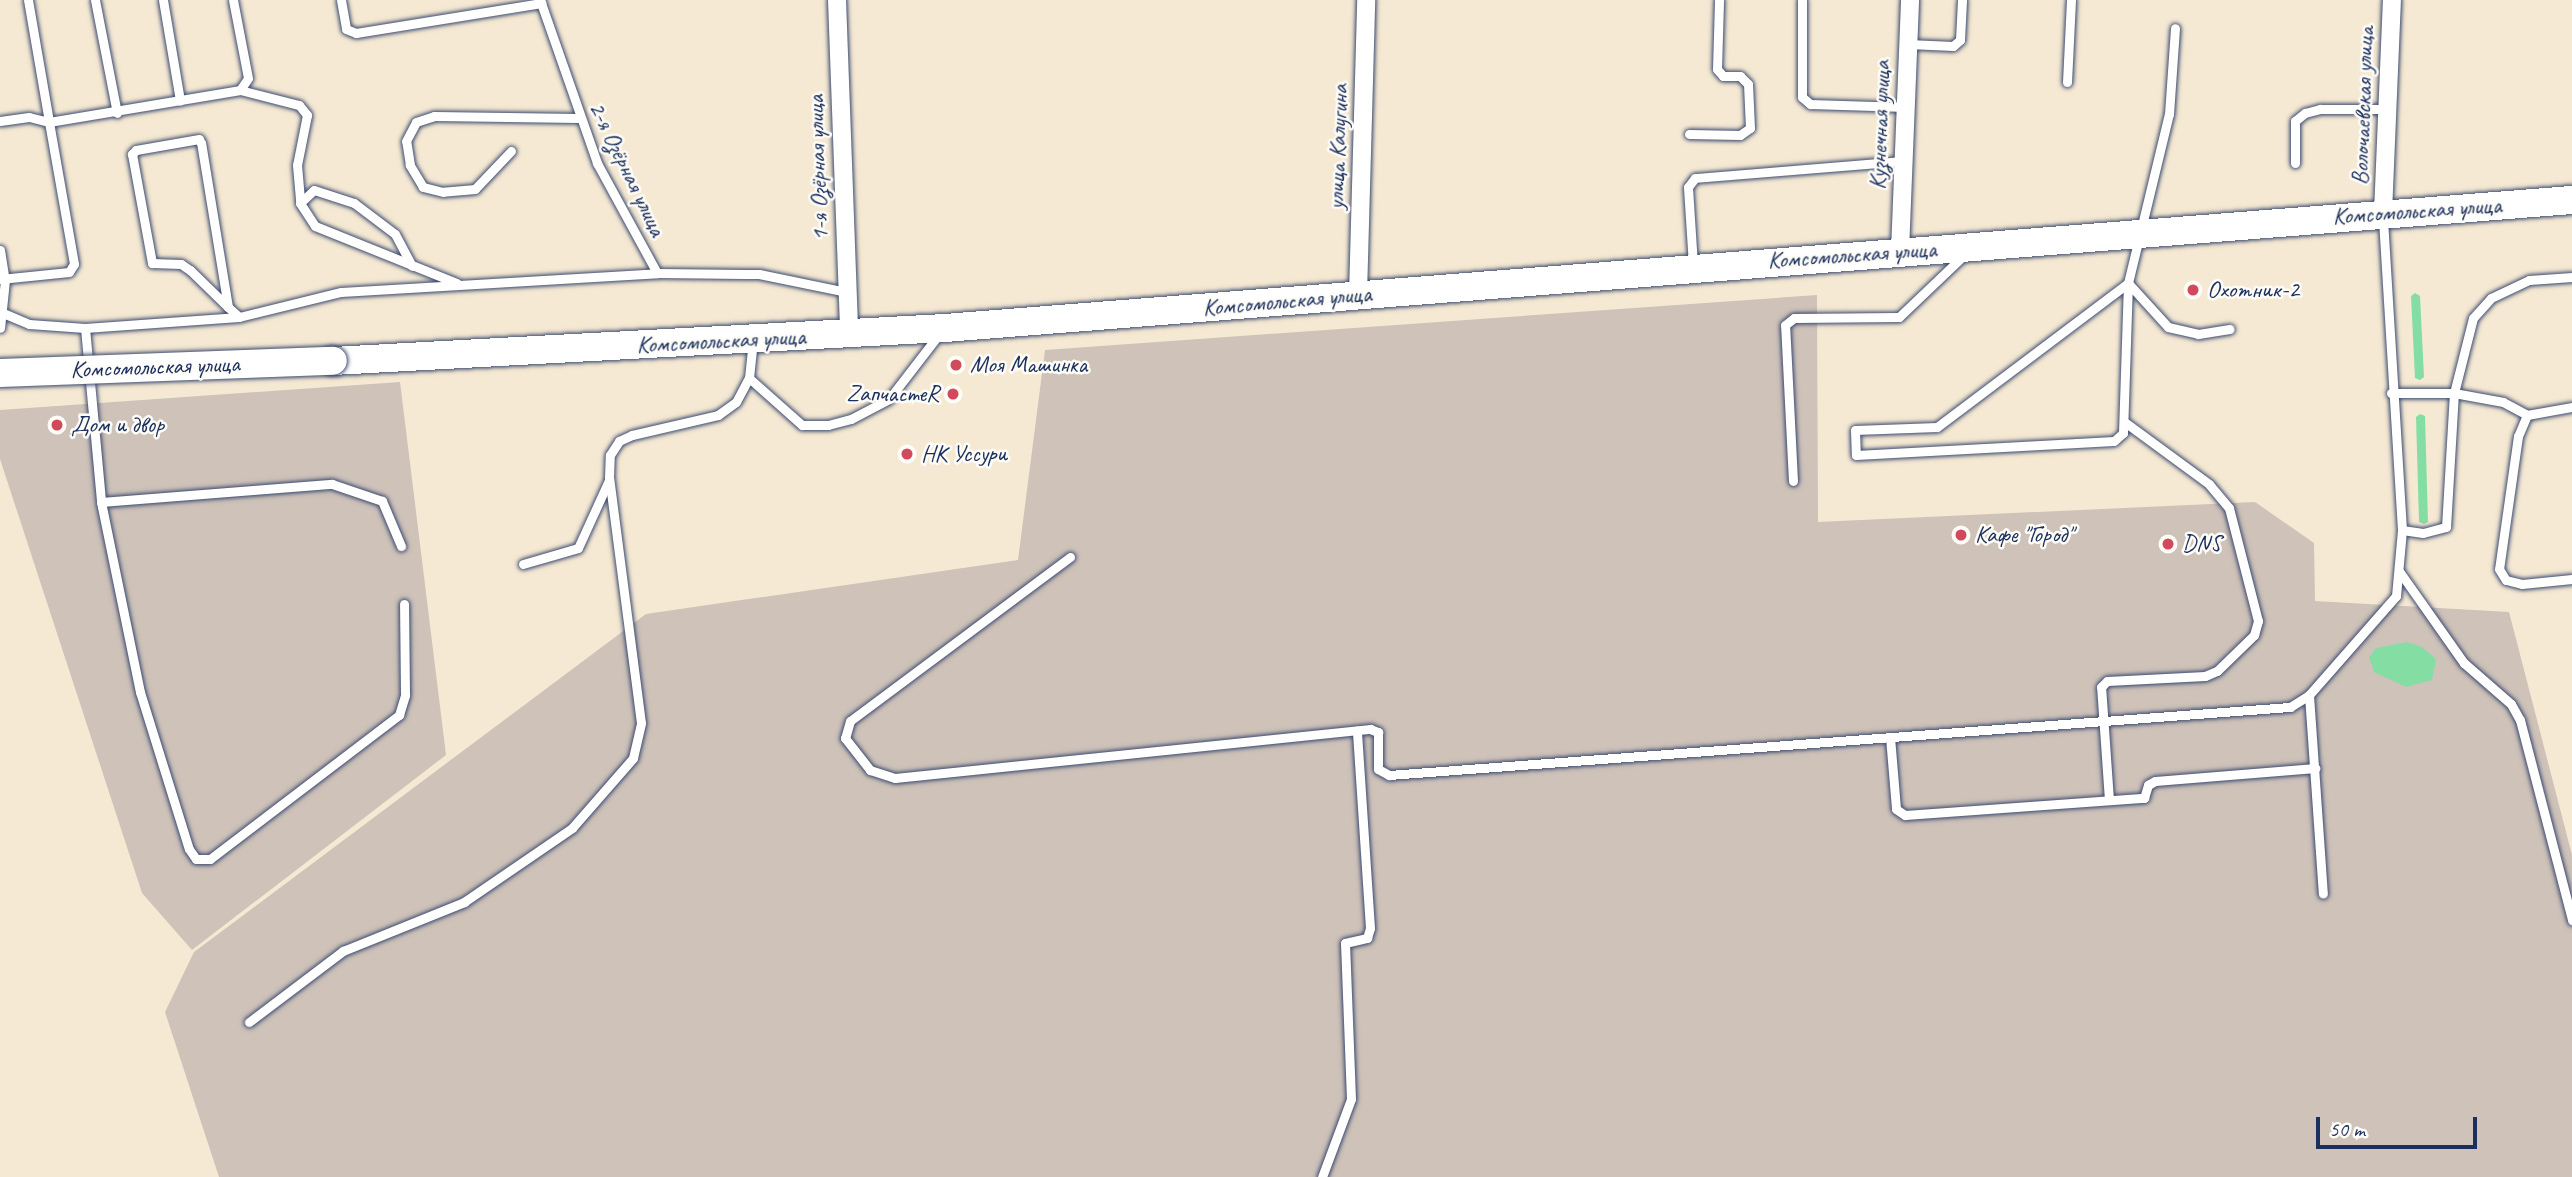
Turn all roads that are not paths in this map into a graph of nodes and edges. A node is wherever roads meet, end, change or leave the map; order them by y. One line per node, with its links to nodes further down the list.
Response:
1 (28, 0): 25 (lane)
2 (95, 0): 22 (lane)
3 (163, 0): 19 (lane)
4 (233, 0): 18 (lane)
5 (341, 0): 14 (lane)
6 (837, 0): 44 (street, 1-я Озёрная улица)
7 (1366, 0): 45 (street, улица Калугина)
8 (1719, 0): 26 (lane)
9 (1802, 0): 20 (lane)
10 (1910, 0): 16 (street, Кузнечная улица)
11 (1962, 0): 16 (lane)
12 (2071, 0): 17 (lane)
13 (2392, 0): 21 (street, Волочаевская улица)
14 (541, 2): 23 (lane, 2-я Озёрная улица)
15 (2175, 28): 33 (lane)
16 (1908, 44): 20 (street, Кузнечная улица)
17 (2067, 82)
18 (240, 90): 19 (lane); 31 (lane)
19 (180, 101): 22 (lane)
20 (1906, 107): 28 (street, Кузнечная улица)
21 (2387, 109): 29 (lane); 32 (street, Волочаевская улица)
22 (117, 113): 25 (lane)
23 (579, 118): 27 (lane); 39 (lane, 2-я Озёрная улица)
24 (0, 121): 25 (lane)
25 (49, 122): 41 (lane)
26 (1689, 134)
27 (511, 151)
28 (1904, 161): 36 (street, Кузнечная улица); 38 (lane)
29 (2295, 163)
30 (2572, 200): 32 (main road, Комсомольская улица)
31 (300, 203): 37 (lane); 37 (lane)
32 (2383, 213): 33 (main road, Комсомольская улица); 57 (lane)
33 (2143, 232): 34 (main road, Комсомольская улица); 42 (lane)
34 (1974, 245): 36 (main road, Комсомольская улица); 63 (lane)
35 (0, 250): 41 (lane)
36 (1900, 251): 38 (main road, Комсомольская улица)
37 (412, 266): 43 (lane)
38 (1693, 267): 45 (main road, Комсомольская улица)
39 (657, 273): 43 (lane); 44 (lane)
40 (2572, 277): 58 (lane)
41 (3, 280): 47 (lane)
42 (2128, 283): 52 (lane); 61 (lane); 61 (lane)
43 (462, 285): 48 (lane)
44 (847, 292): 53 (street, 1-я Озёрная улица)
45 (1358, 295): 51 (main road, Комсомольская улица)
46 (228, 307): 46 (lane); 48 (lane)
47 (3, 313): 49 (lane); 50 (lane)
48 (239, 317): 50 (lane)
49 (0, 328)
50 (85, 328): 64 (lane)
51 (944, 328): 53 (main road, Комсомольская улица); 56 (lane)
52 (2230, 328)
53 (849, 334): 54 (main road, Комсомольская улица)
54 (753, 341): 55 (main road, Комсомольская улица, bridge); 56 (lane)
55 (0, 373)
56 (749, 378): 62 (lane)
57 (2391, 393): 58 (lane); 65 (lane)
58 (2454, 393): 60 (lane); 65 (lane)
59 (2572, 407): 60 (lane)
60 (2527, 415): 70 (lane)
61 (2126, 424): 73 (lane)
62 (609, 478): 68 (lane); 81 (lane)
63 (1793, 481)
64 (102, 502): 66 (lane); 71 (lane)
65 (2402, 530): 69 (lane)
66 (401, 546)
67 (1070, 557): 74 (lane)
68 (523, 564)
69 (2399, 571): 72 (lane); 79 (lane)
70 (2572, 579)
71 (404, 604)
72 (2309, 695): 73 (lane); 76 (lane)
73 (2102, 721): 75 (lane); 77 (lane)
74 (1357, 730): 75 (lane); 82 (lane)
75 (1890, 737): 77 (lane)
76 (2315, 768): 77 (lane); 78 (lane)
77 (2109, 800)
78 (2323, 894)
79 (2570, 907): 80 (lane)
80 (2572, 920)
81 (249, 1022)
82 (1322, 1177)

